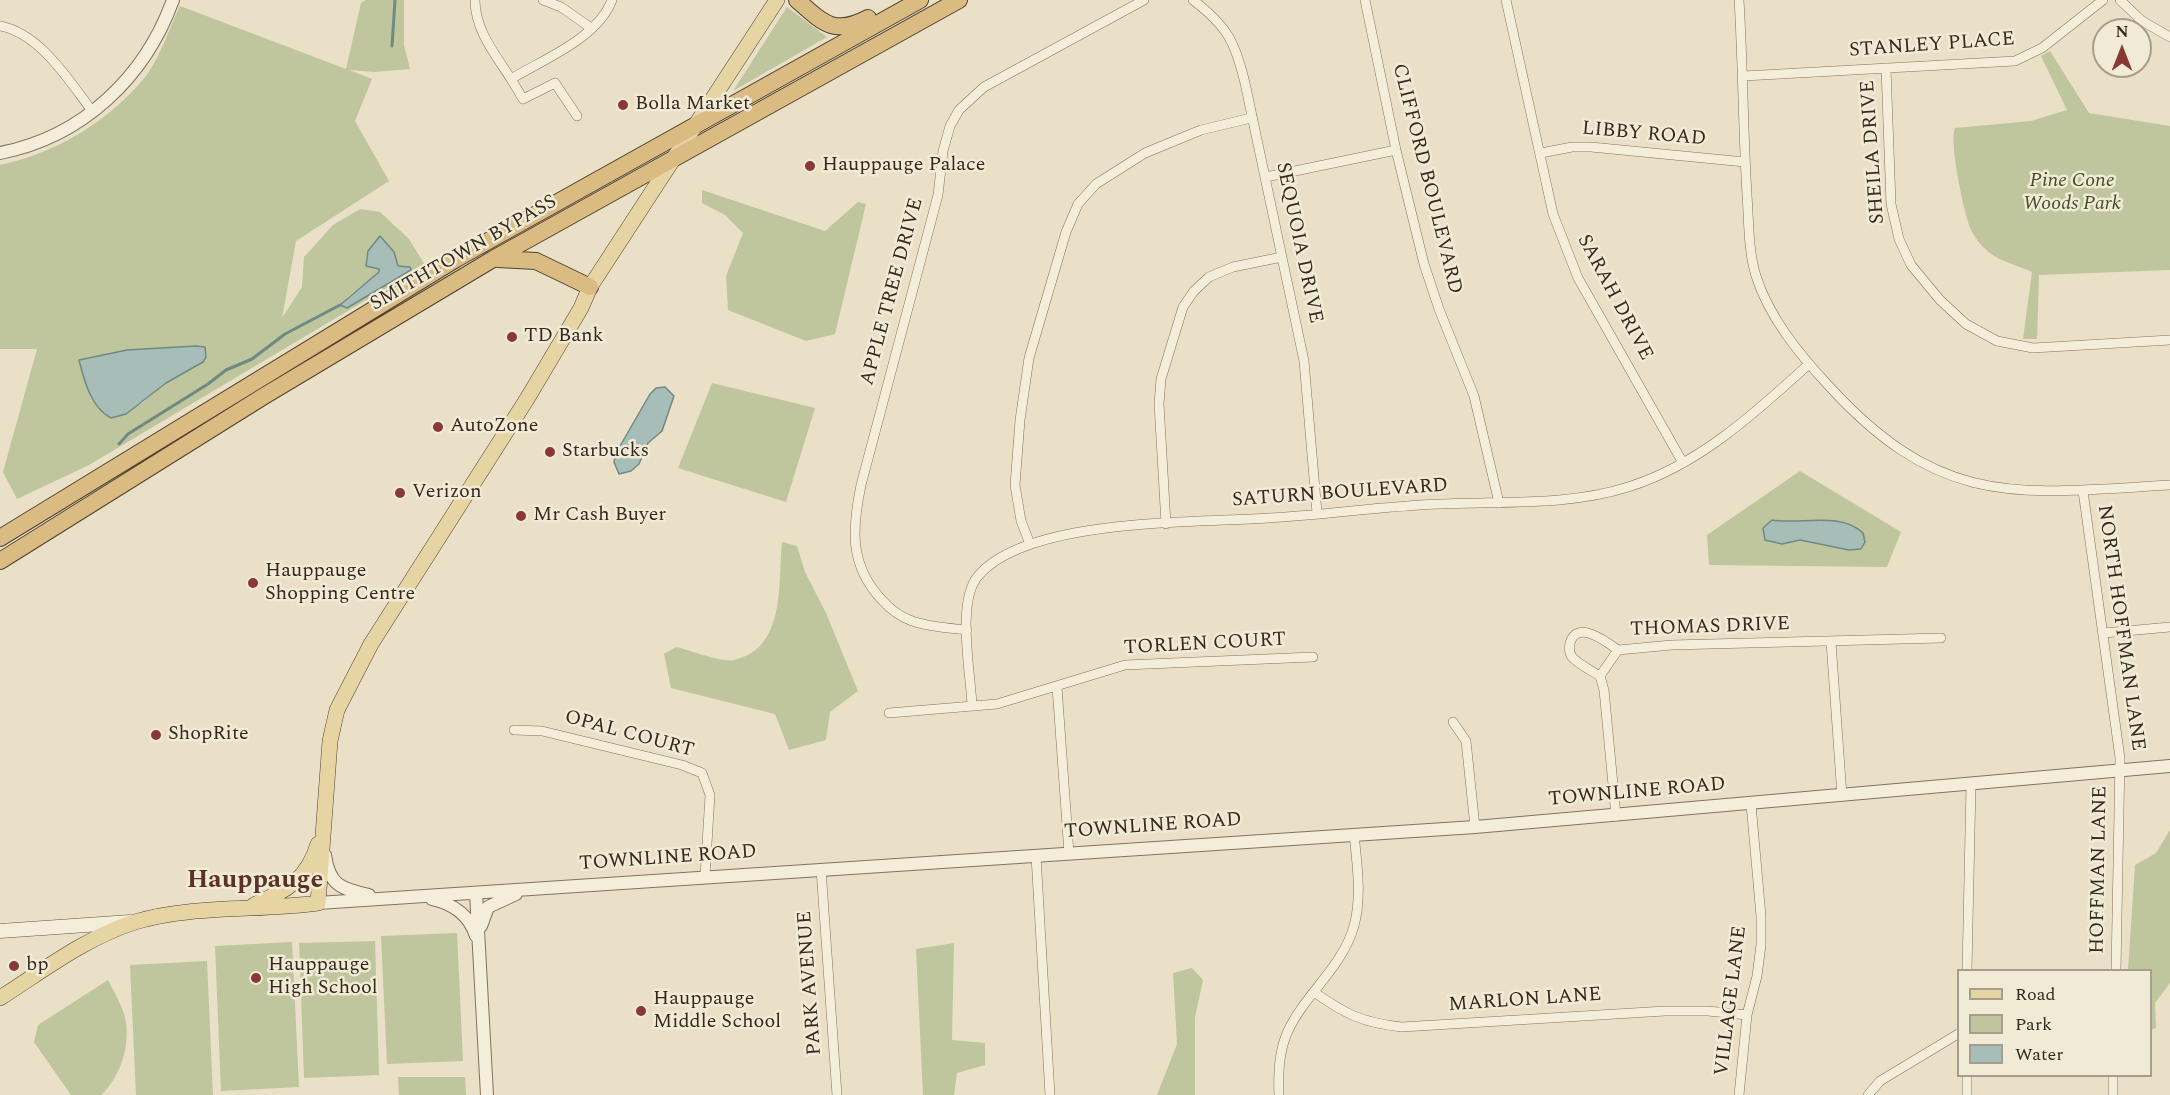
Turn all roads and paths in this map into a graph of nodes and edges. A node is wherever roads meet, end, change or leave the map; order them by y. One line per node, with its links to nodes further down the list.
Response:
1 (173, 0): 23 (street)
2 (475, 0): 22 (street)
3 (543, 0): 18 (street)
4 (612, 0): 18 (street)
5 (777, 0): 26 (main road)
6 (797, 0): 7 (highway)
7 (903, 0)
8 (920, 0): 26 (highway, SMITHTOWN BYPASS)
9 (959, 0): 30 (highway, SMITHTOWN BYPASS)
10 (1144, 0): 48 (street, APPLE TREE DRIVE)
11 (1193, 0): 25 (street, SEQUOIA DRIVE)
12 (1365, 0): 27 (street, CLIFFORD BOULEVARD)
13 (1506, 0): 29 (street, SARAH DRIVE)
14 (1739, 0): 21 (street)
15 (2103, 0): 20 (street, STANLEY PLACE)
16 (2120, 0): 19 (street)
17 (0, 26): 23 (street)
18 (591, 28): 22 (street)
19 (2170, 37)
20 (1886, 68): 21 (street, STANLEY PLACE); 36 (street, SHEILA DRIVE)
21 (1744, 76): 31 (street)
22 (511, 79): 24 (street)
23 (93, 112): 28 (street)
24 (577, 116)
25 (1251, 118): 32 (street, SEQUOIA DRIVE); 45 (street)
26 (699, 122): 30 (main road); 44 (highway, SMITHTOWN BYPASS)
27 (1396, 150): 32 (street); 41 (street, CLIFFORD BOULEVARD)
28 (0, 153)
29 (1541, 153): 31 (street, LIBBY ROAD); 38 (street, SARAH DRIVE)
30 (673, 160): 34 (highway, SMITHTOWN BYPASS); 35 (main road)
31 (1745, 162): 37 (street)
32 (1266, 177): 33 (street, SEQUOIA DRIVE)
33 (1282, 257): 42 (street, SEQUOIA DRIVE); 43 (street)
34 (493, 259): 35 (highway); 46 (highway, SMITHTOWN BYPASS)
35 (590, 287): 67 (main road)
36 (2170, 340)
37 (1809, 364): 38 (street, SATURN BOULEVARD); 40 (street)
38 (1683, 463): 41 (street, SATURN BOULEVARD)
39 (2170, 484): 40 (street)
40 (2083, 491): 49 (street, NORTH HOFFMAN LANE)
41 (1499, 503): 42 (street, SATURN BOULEVARD)
42 (1317, 513): 43 (street, SATURN BOULEVARD)
43 (1166, 524): 45 (street, SATURN BOULEVARD)
44 (0, 538)
45 (1030, 544): 48 (street, SATURN BOULEVARD)
46 (0, 561)
47 (2170, 627): 49 (street)
48 (967, 630): 56 (street, SATURN BOULEVARD)
49 (2104, 633): 61 (street, NORTH HOFFMAN LANE)
50 (1941, 638): 51 (street, THOMAS DRIVE)
51 (1831, 642): 52 (street, THOMAS DRIVE); 63 (street)
52 (1618, 650): 54 (street, THOMAS DRIVE); 54 (street)
53 (1313, 657): 55 (street, TORLEN COURT)
54 (1600, 676): 65 (street)
55 (1057, 687): 56 (street, TORLEN COURT); 69 (street)
56 (972, 706): 57 (street, TORLEN COURT)
57 (889, 713)
58 (1454, 722): 66 (street)
59 (514, 730): 72 (street, OPAL COURT)
60 (2170, 766): 61 (street, TOWNLINE ROAD)
61 (2120, 770): 62 (street, TOWNLINE ROAD); 85 (street, HOFFMAN LANE)
62 (1971, 785): 63 (street, TOWNLINE ROAD); 84 (street)
63 (1842, 796): 64 (street, TOWNLINE ROAD)
64 (1751, 804): 65 (street, TOWNLINE ROAD); 88 (street, VILLAGE LANE)
65 (1616, 816): 66 (street, TOWNLINE ROAD)
66 (1474, 827): 68 (street, TOWNLINE ROAD)
67 (323, 829): 76 (street); 77 (main road); 78 (main road)
68 (1354, 834): 69 (street, TOWNLINE ROAD); 86 (street)
69 (1069, 853): 70 (street, TOWNLINE ROAD)
70 (1036, 856): 71 (street, TOWNLINE ROAD); 94 (street)
71 (821, 869): 72 (street, TOWNLINE ROAD); 93 (street, PARK AVENUE)
72 (705, 876): 73 (street, TOWNLINE ROAD)
73 (532, 889): 74 (street, TOWNLINE ROAD); 83 (street)
74 (476, 893): 75 (street, TOWNLINE ROAD); 83 (street)
75 (417, 896): 76 (street, TOWNLINE ROAD); 83 (street)
76 (385, 897): 77 (street, TOWNLINE ROAD)
77 (318, 903): 78 (main road, TOWNLINE ROAD)
78 (243, 910): 79 (main road, TOWNLINE ROAD)
79 (138, 921): 80 (main road, TOWNLINE ROAD); 82 (main road, TOWNLINE ROAD)
80 (73, 926): 81 (main road, TOWNLINE ROAD); 82 (main road)
81 (0, 931)
82 (88, 941): 87 (main road, TOWNLINE ROAD)
83 (479, 948): 92 (street)
84 (1967, 969)
85 (2116, 969)
86 (1314, 992): 88 (street, MARLON LANE); 95 (street)
87 (0, 998)
88 (1747, 1015): 96 (street, VILLAGE LANE)
89 (1957, 1035): 97 (street)
90 (1967, 1077): 98 (street)
91 (2113, 1077): 99 (street)
92 (487, 1095)
93 (837, 1095)
94 (1050, 1095)
95 (1279, 1095)
96 (1739, 1095)
97 (1868, 1095)
98 (1967, 1095)
99 (2113, 1095)

